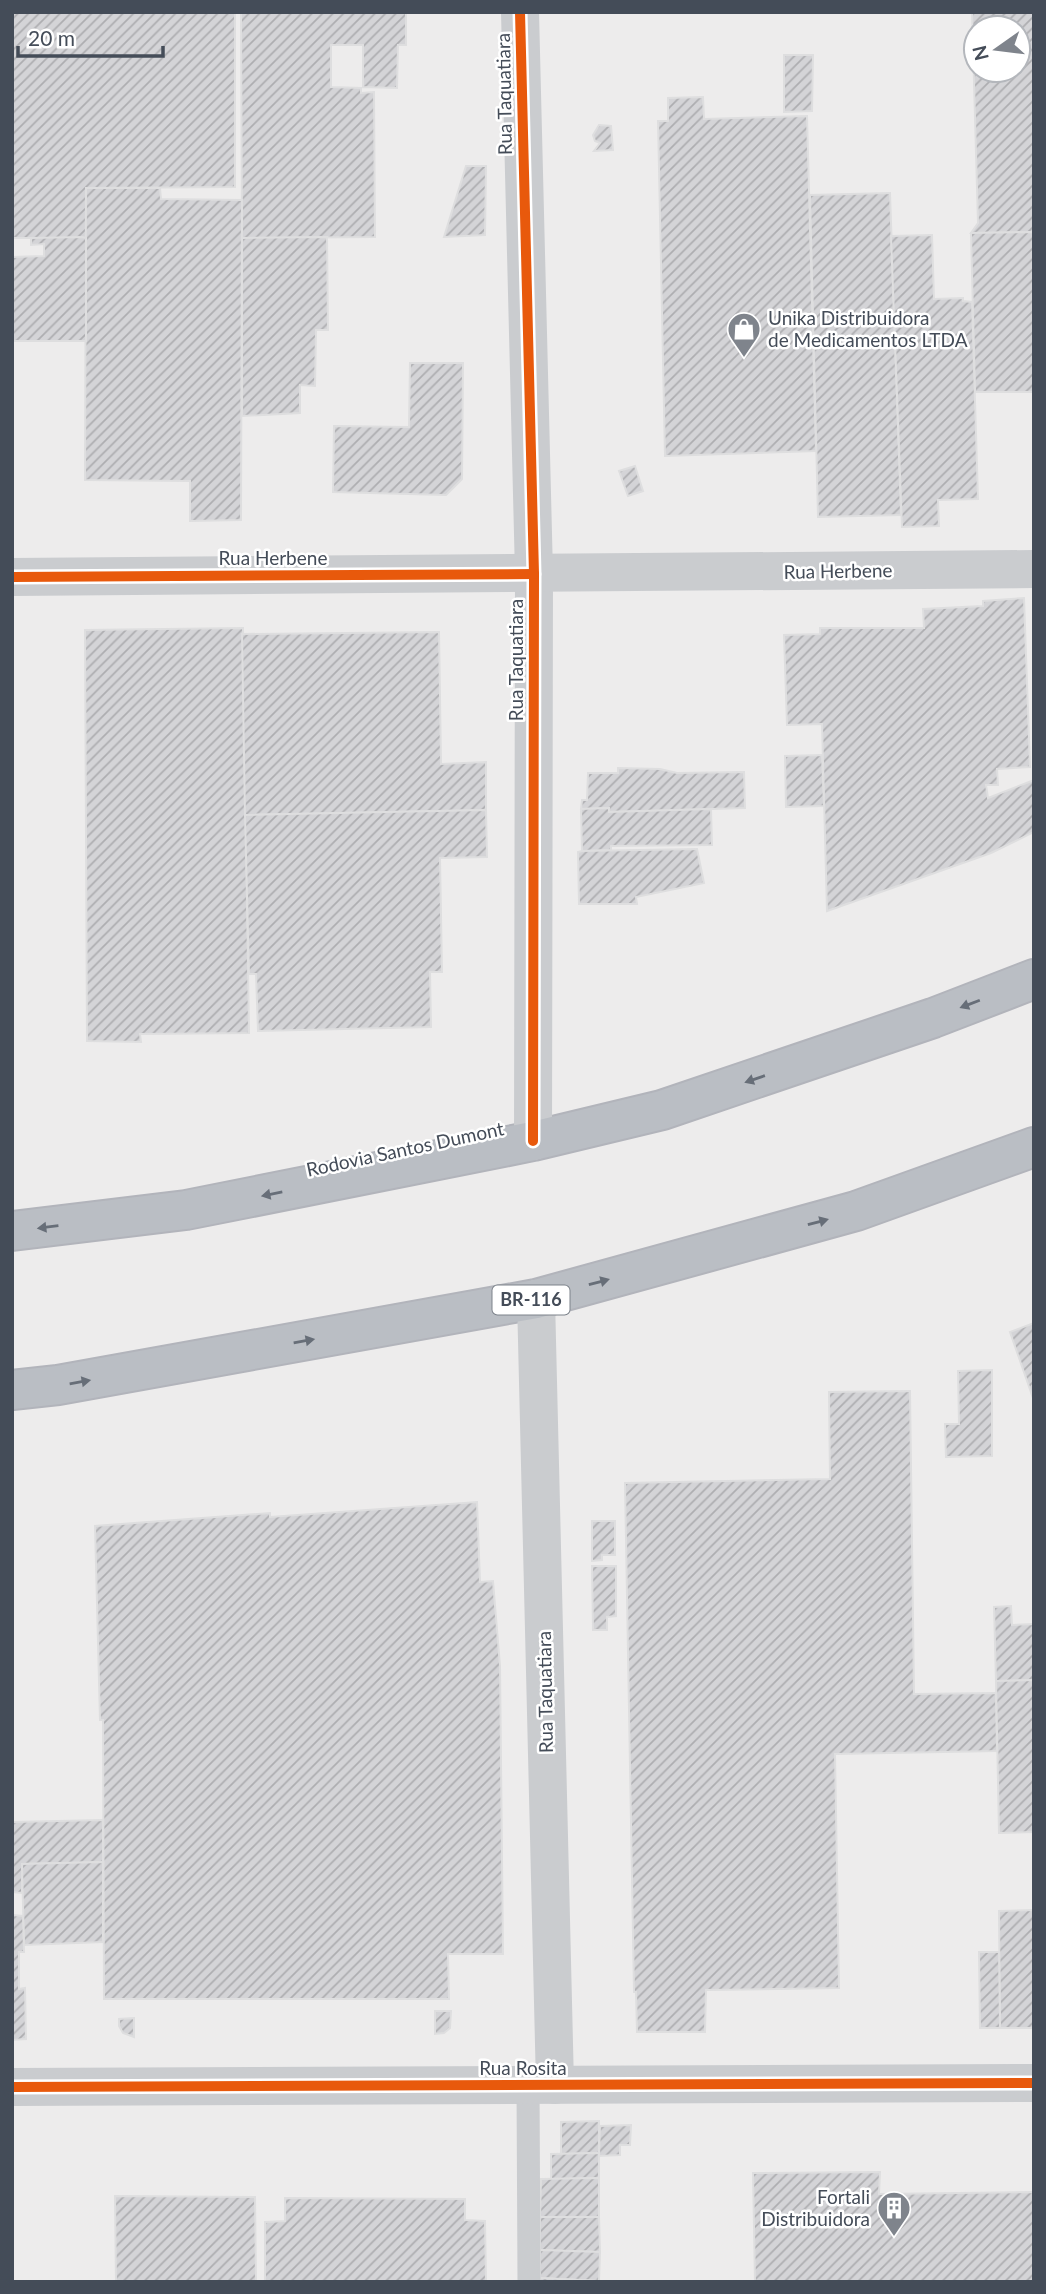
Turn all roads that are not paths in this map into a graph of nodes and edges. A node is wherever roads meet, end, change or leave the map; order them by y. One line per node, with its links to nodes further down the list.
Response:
1 (520, 12): 3 (street, Rua Taquatiara)
2 (1034, 569): 3 (street, Rua Herbene)
3 (534, 575): 4 (street, Rua Herbene); 6 (street, Rua Taquatiara)
4 (12, 577)
5 (1034, 979): 6 (highway, Rodovia Santos Dumont, one-way to 6)
6 (533, 1141): 8 (highway, Rodovia Santos Dumont, one-way to 8)
7 (1034, 1147): 9 (highway, BR-116, one-way to 7)
8 (12, 1231)
9 (536, 1299): 10 (highway, BR-116, one-way to 9); 12 (street, Rua Taquatiara)
10 (12, 1390)
11 (1034, 2083): 12 (street, Rua Rosita)
12 (542, 2085): 13 (street, Rua Rosita); 14 (lane, Rua Taquatiara)
13 (12, 2087)
14 (529, 2282)

